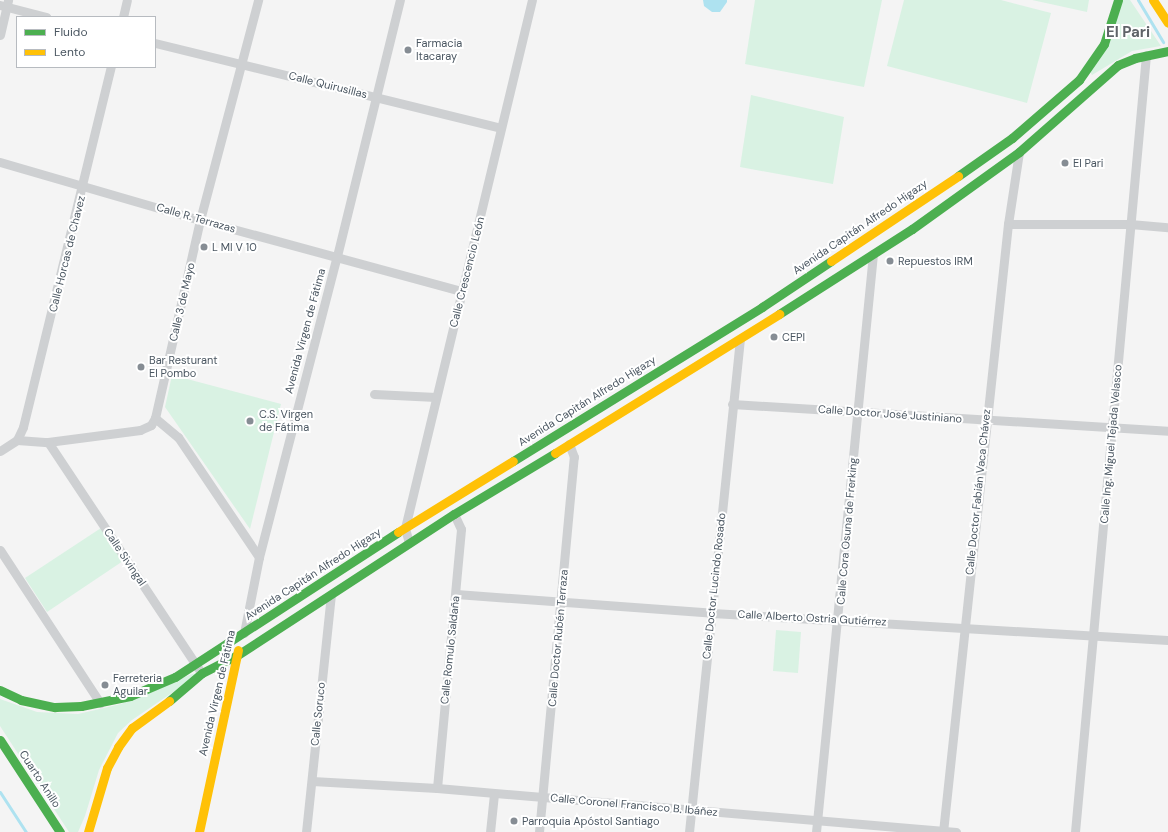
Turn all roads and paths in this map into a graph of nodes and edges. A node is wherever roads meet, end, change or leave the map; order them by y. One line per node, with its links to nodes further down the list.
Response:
1 (127, 0): 10 (street)
2 (258, 0): 16 (street, Calle 3 de Mayo)
3 (400, 0): 18 (street, Avenida Virgen de Fátima)
4 (532, 0): 19 (street, Calle Crescencio León)
5 (1118, 0): 30 (main road, Avenida Capitán Alfredo Higazy)
6 (1155, 3): 8 (street); 11 (main road)
7 (5, 4): 9 (street); 12 (street)
8 (1168, 14)
9 (43, 16)
10 (123, 16)
11 (1168, 23)
12 (0, 35)
13 (156, 43): 16 (street, Calle Quirusillas)
14 (1168, 52): 15 (main road)
15 (1146, 55): 20 (main road); 25 (street, Calle Ing. Miguel Tejada Velasco)
16 (241, 63): 18 (street, Calle Quirusillas); 23 (street, Calle 3 de Mayo)
17 (111, 68): 22 (street, Calle Horcas de Chavez)
18 (376, 98): 19 (street, Calle Quirusillas); 28 (street, Avenida Virgen de Fátima)
19 (501, 128): 29 (street, Calle Crescencio León)
20 (1019, 152): 24 (street, Calle Doctor Fabián Vaca Chávez); 27 (main road)
21 (0, 162): 22 (street, Calle R. Terrazas)
22 (84, 185): 23 (street, Calle R. Terrazas); 41 (street, Calle Horcas de Chavez)
23 (200, 220): 28 (street, Calle R. Terrazas); 37 (street, Calle 3 de Mayo)
24 (1008, 224): 25 (street); 38 (street, Calle Doctor Fabián Vaca Chávez)
25 (1130, 224): 26 (street); 39 (street, Calle Ing. Miguel Tejada Velasco)
26 (1168, 227)
27 (873, 254): 31 (main road); 36 (street, Calle Cora Osuna de Frerking)
28 (338, 256): 29 (street, Calle R. Terrazas); 49 (street, Avenida Virgen de Fátima)
29 (462, 290): 34 (street, Calle Crescencio León)
30 (706, 340): 32 (main road); 46 (main road, Avenida Capitán Alfredo Higazy)
31 (740, 340): 32 (main road); 35 (street, Calle Doctor Lucindo Rosado)
32 (714, 356): 43 (main road)
33 (374, 394): 34 (street)
34 (436, 397): 46 (street, Calle Crescencio León)
35 (732, 404): 36 (street, Calle Doctor José Justiniano); 53 (street, Calle Doctor Lucindo Rosado)
36 (858, 412): 38 (street, Calle Doctor José Justiniano); 54 (street, Calle Cora Osuna de Frerking)
37 (155, 418): 42 (street); 49 (street)
38 (986, 420): 39 (street, Calle Doctor José Justiniano); 55 (street, Calle Doctor Fabián Vaca Chávez)
39 (1112, 428): 40 (street, Calle Doctor José Justiniano); 57 (street, Calle Ing. Miguel Tejada Velasco)
40 (1168, 431)
41 (17, 440): 42 (street); 44 (street)
42 (48, 442): 60 (street, Calle Sivingal)
43 (569, 444): 45 (main road); 52 (street, Calle Doctor Rubén Terraza)
44 (0, 452)
45 (454, 514): 47 (main road); 50 (street, Calle Romulo Saldaña)
46 (404, 528): 47 (street); 56 (main road, Avenida Capitán Alfredo Higazy)
47 (409, 543): 51 (main road)
48 (0, 550): 63 (street)
49 (259, 557): 56 (street, Avenida Virgen de Fátima)
50 (456, 594): 52 (street, Calle Alberto Ostria Gutiérrez); 66 (street, Calle Romulo Saldaña)
51 (331, 595): 59 (main road); 65 (street, Calle Soruco)
52 (562, 601): 53 (street, Calle Alberto Ostria Gutiérrez); 68 (street, Calle Doctor Rubén Terraza)
53 (712, 613): 54 (street, Calle Alberto Ostria Gutiérrez); 69 (street, Calle Doctor Lucindo Rosado)
54 (839, 621): 55 (street, Calle Alberto Ostria Gutiérrez); 70 (street, Calle Cora Osuna de Frerking)
55 (964, 626): 57 (street, Calle Alberto Ostria Gutiérrez); 71 (street, Calle Doctor Fabián Vaca Chávez)
56 (244, 633): 59 (main road, Avenida Virgen de Fátima); 60 (main road, Avenida Capitán Alfredo Higazy)
57 (1094, 636): 58 (street, Calle Alberto Ostria Gutiérrez); 81 (street, Calle Ing. Miguel Tejada Velasco)
58 (1168, 640)
59 (236, 656): 61 (main road); 74 (main road, Avenida Virgen de Fátima)
60 (195, 662): 61 (street, Calle Sivingal); 63 (main road, Avenida Capitán Alfredo Higazy)
61 (202, 673): 73 (main road)
62 (0, 690): 63 (main road, Avenida Capitán Alfredo Higazy)
63 (100, 703)
64 (0, 740): 72 (main road, Cuarto Anillo)
65 (312, 780): 66 (street, Calle Coronel Francisco B. Ibáñez); 75 (street, Calle Soruco)
66 (437, 788): 67 (street, Calle Coronel Francisco B. Ibáñez)
67 (494, 794): 68 (street, Calle Coronel Francisco B. Ibáñez); 76 (street)
68 (542, 797): 69 (street, Calle Coronel Francisco B. Ibáñez); 77 (street, Calle Doctor Rubén Terraza)
69 (692, 810): 70 (street, Calle Coronel Francisco B. Ibáñez); 78 (street, Calle Doctor Lucindo Rosado)
70 (818, 819): 71 (street, Calle Coronel Francisco B. Ibáñez); 79 (street, Calle Cora Osuna de Frerking)
71 (943, 831): 80 (street, Calle Coronel Francisco B. Ibáñez)
72 (60, 832)
73 (88, 832)
74 (199, 832)
75 (306, 832)
76 (490, 832)
77 (539, 832)
78 (689, 832)
79 (816, 832)
80 (956, 832)
81 (1075, 832)

